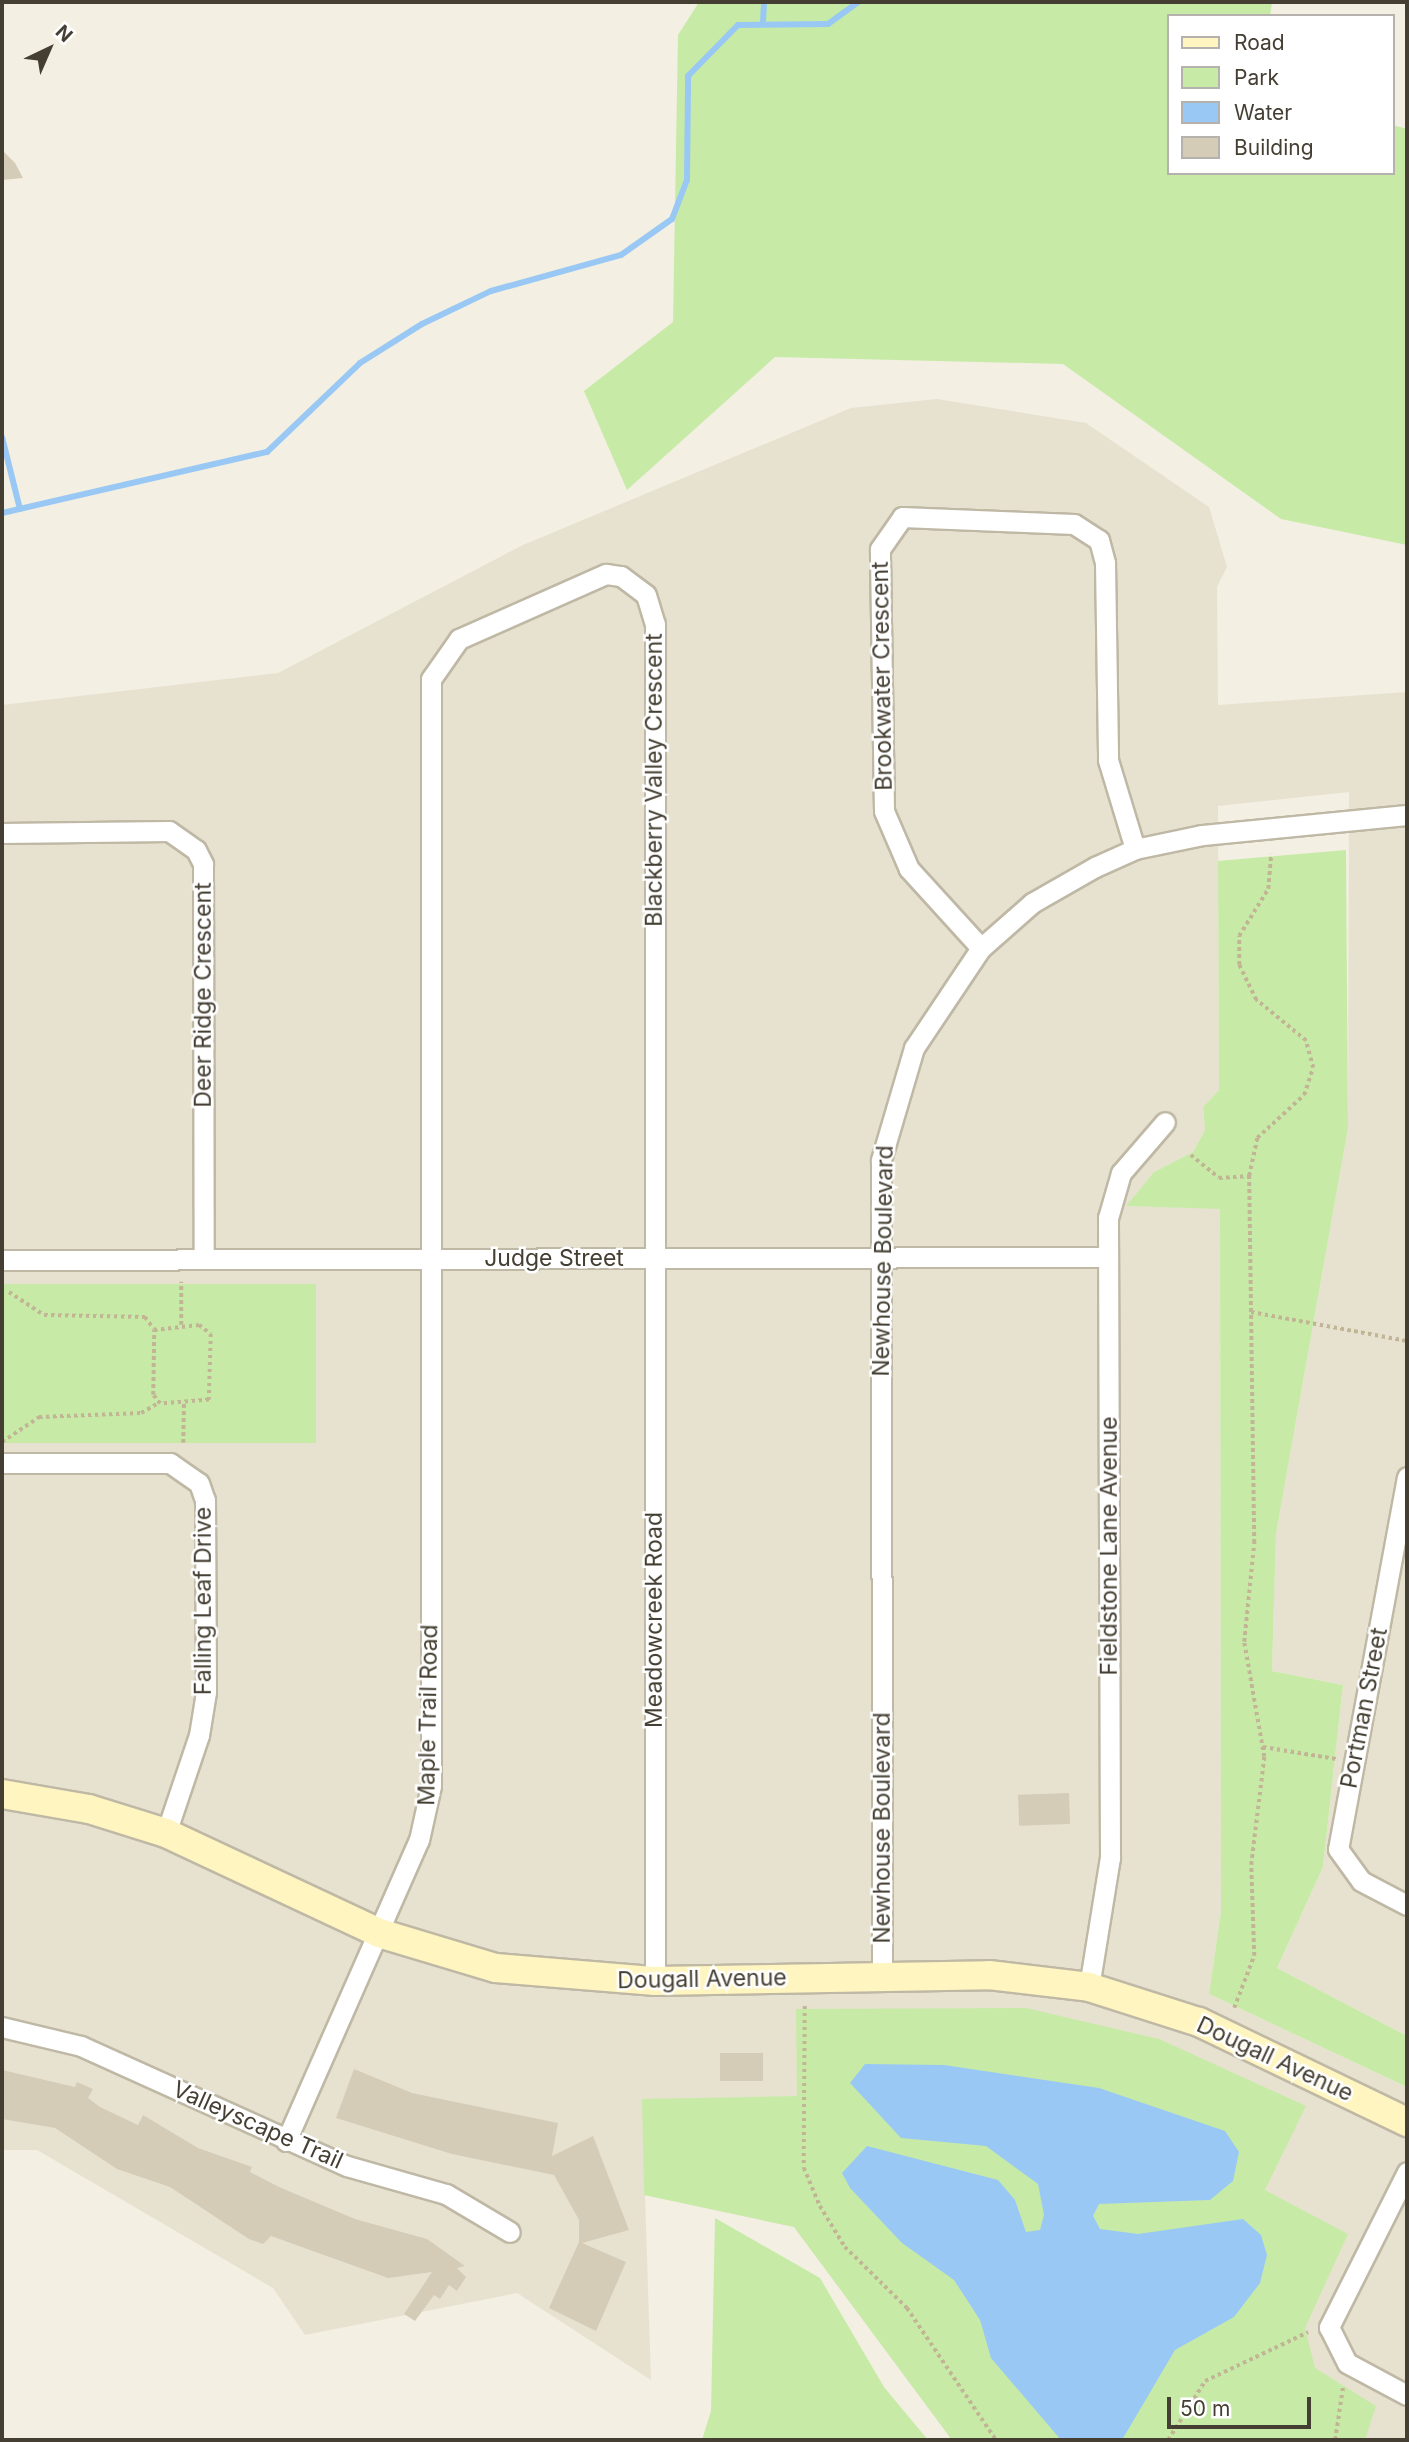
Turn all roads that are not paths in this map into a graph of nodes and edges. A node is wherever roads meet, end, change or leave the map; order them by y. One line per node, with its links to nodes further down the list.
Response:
1 (1407, 815): 3 (street, Newhouse Boulevard)
2 (2, 834): 8 (street, Deer Ridge Crescent)
3 (1135, 849): 4 (street, Newhouse Boulevard); 4 (street, Brookwater Crescent)
4 (981, 948): 6 (street, Newhouse Boulevard)
5 (1165, 1122): 7 (street, Fieldstone Lane Avenue)
6 (879, 1256): 7 (street, Judge Street); 10 (street, Judge Street); 18 (street, Newhouse Boulevard)
7 (1107, 1257): 20 (street, Fieldstone Lane Avenue)
8 (204, 1259): 9 (street, Judge Street); 11 (street, Judge Street)
9 (427, 1259): 10 (street, Judge Street); 10 (street, Blackberry Valley Crescent); 17 (street, Maple Trail Road)
10 (653, 1259): 19 (street, Meadowcreek Road)
11 (2, 1260)
12 (2, 1464): 15 (street, Falling Leaf Drive)
13 (1407, 1477): 16 (street, Portman Street)
14 (2, 1794): 15 (street, Dougall Avenue)
15 (166, 1833): 17 (street, Dougall Avenue)
16 (1407, 1905)
17 (379, 1933): 19 (street, Dougall Avenue); 23 (street, Maple Trail Road)
18 (883, 1976): 19 (street, Dougall Avenue); 20 (street, Dougall Avenue)
19 (655, 1982)
20 (1089, 1987): 22 (street, Dougall Avenue)
21 (2, 2027): 23 (street, Valleyscape Trail)
22 (1407, 2122)
23 (286, 2141): 25 (street, Valleyscape Trail)
24 (1407, 2172): 26 (street)
25 (510, 2232)
26 (1407, 2395)

